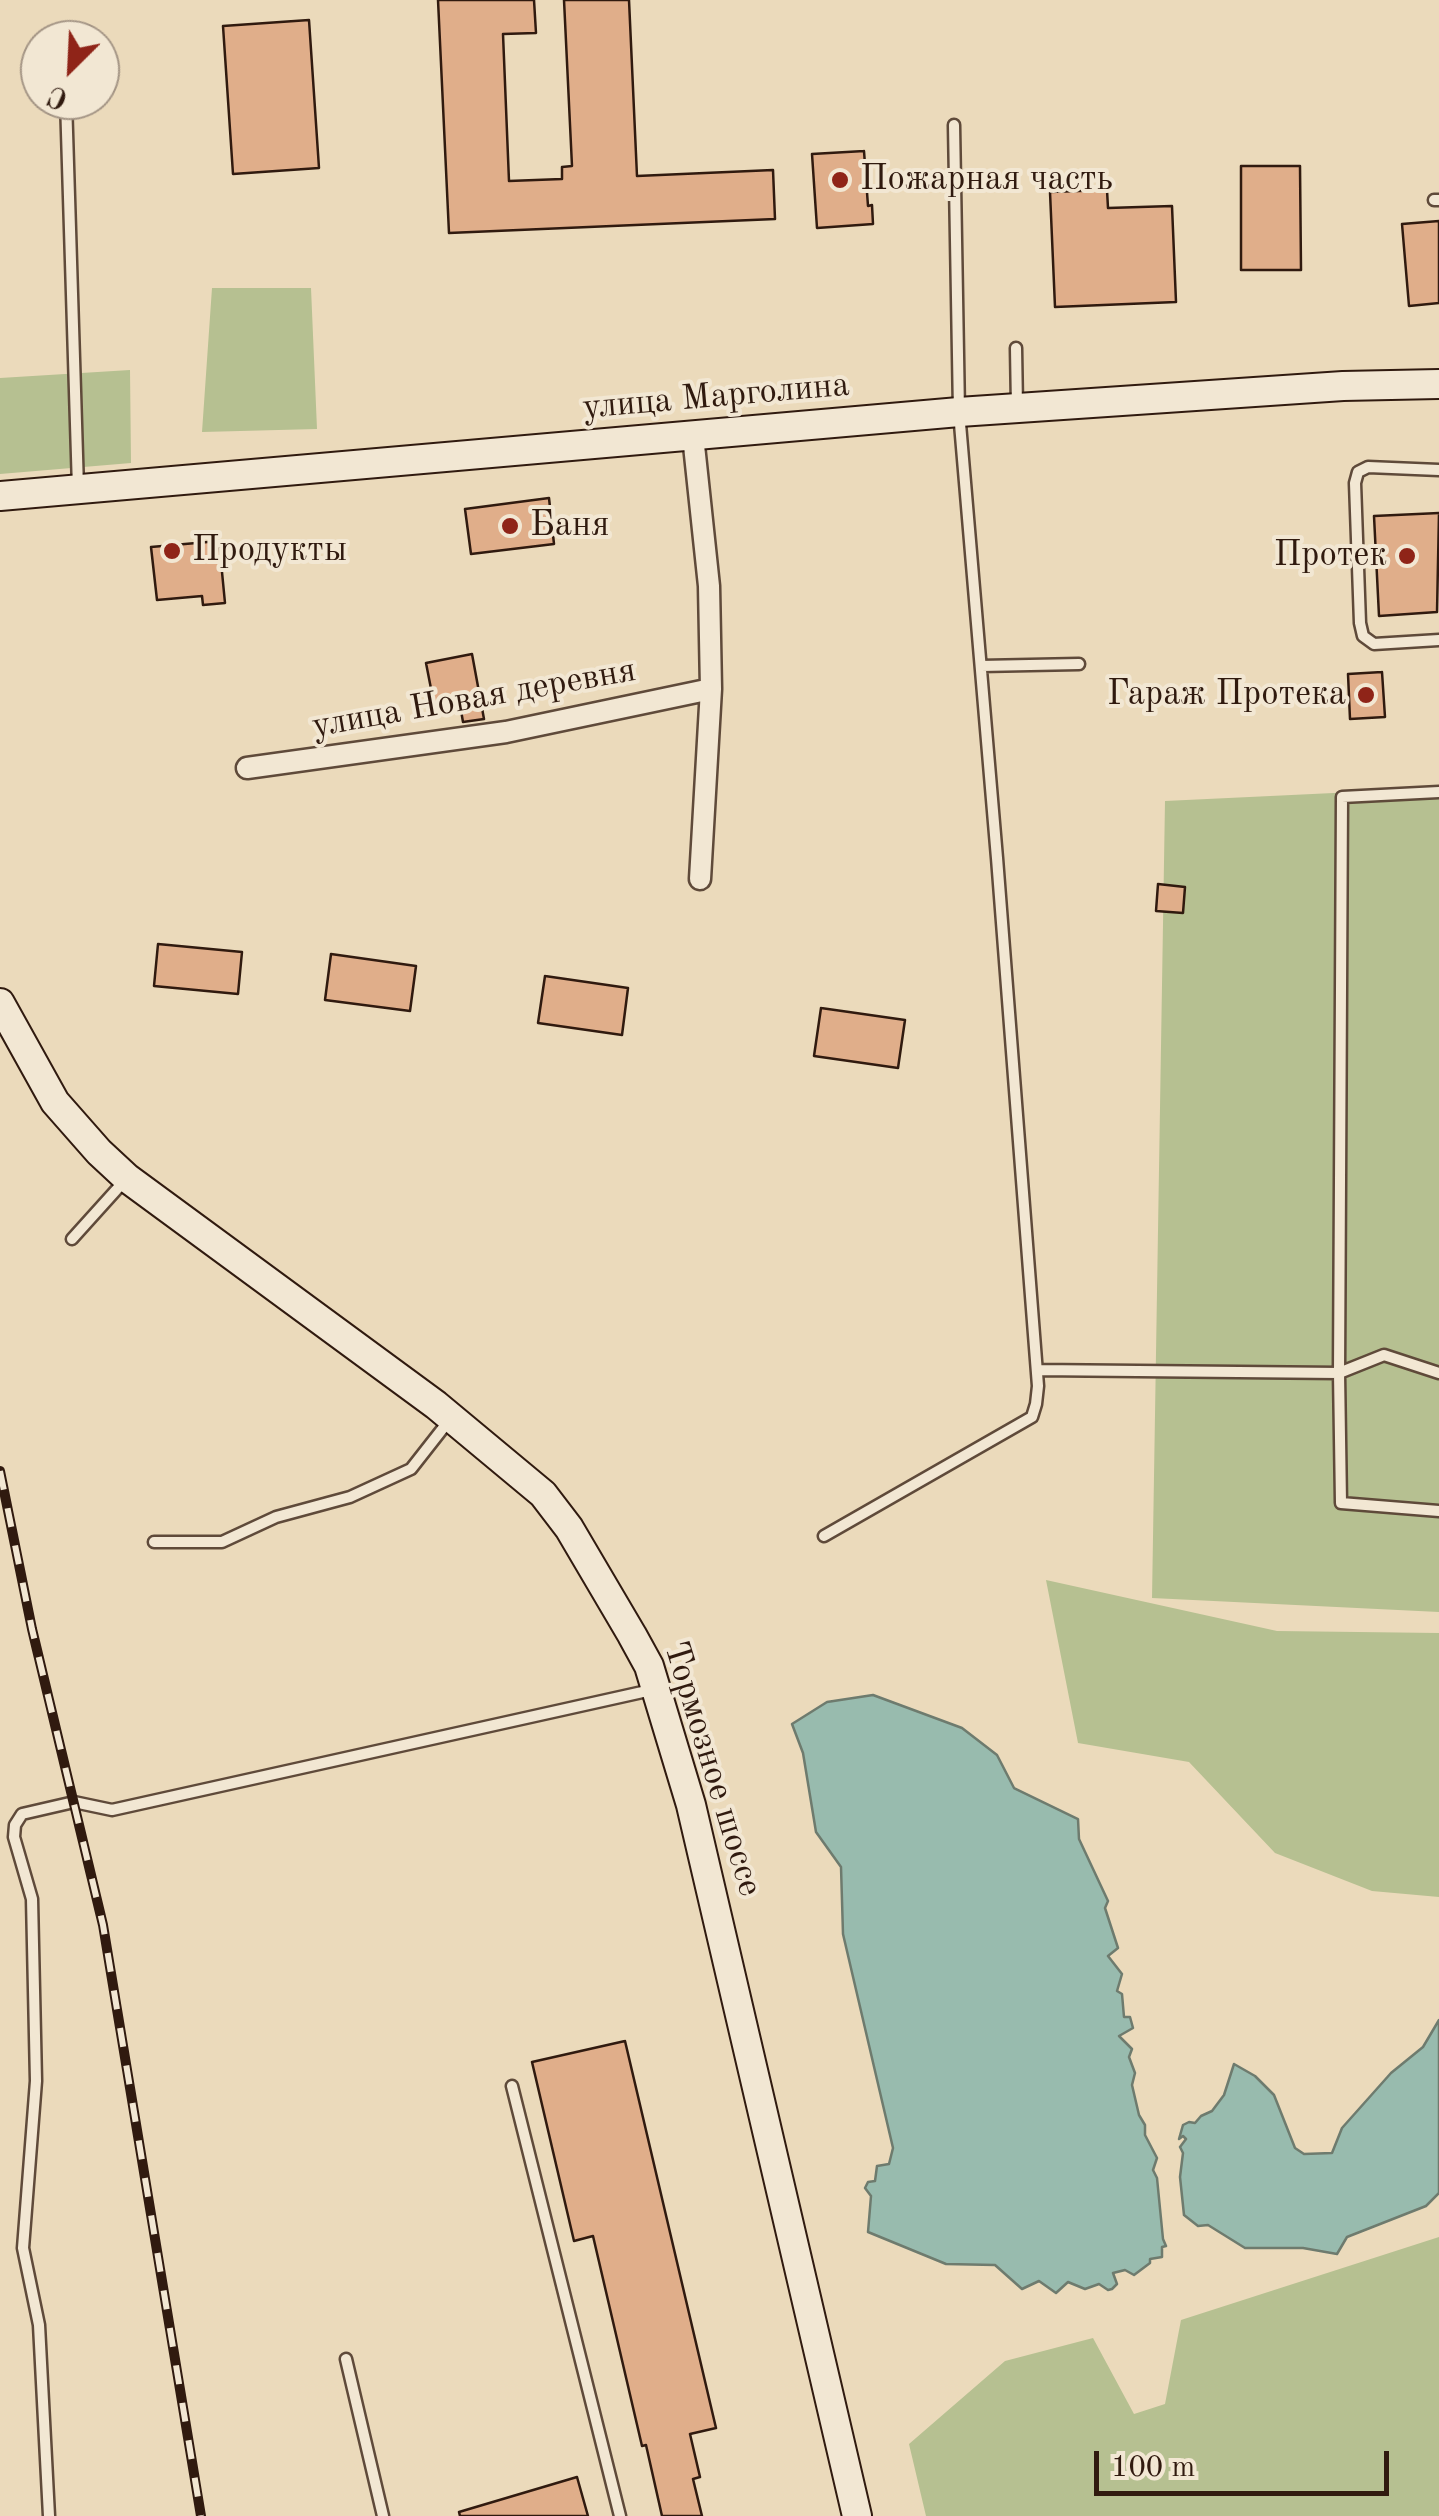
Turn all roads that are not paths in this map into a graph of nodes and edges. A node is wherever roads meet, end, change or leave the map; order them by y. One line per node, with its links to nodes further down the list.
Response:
1 (67, 120): 9 (lane)
2 (954, 125): 6 (lane)
3 (1016, 348): 5 (lane)
4 (1439, 384): 5 (street, улица Марголина)
5 (1017, 408): 6 (street, улица Марголина)
6 (959, 412): 7 (street, улица Марголина); 13 (lane)
7 (693, 436): 9 (street, улица Марголина); 14 (street)
8 (1439, 470): 11 (lane)
9 (78, 490): 10 (street, улица Марголина)
10 (0, 496)
11 (1439, 640)
12 (1080, 664): 13 (lane)
13 (980, 666): 21 (lane)
14 (711, 690): 15 (street, улица Новая деревня); 17 (street)
15 (247, 768)
16 (1439, 792): 22 (lane)
17 (700, 880)
18 (0, 1003): 19 (street, Тормозное шоссе)
19 (127, 1178): 20 (lane); 24 (street, Тормозное шоссе)
20 (72, 1239)
21 (1037, 1370): 22 (lane); 26 (lane)
22 (1340, 1373): 23 (lane); 25 (lane)
23 (1439, 1374)
24 (452, 1418): 27 (lane); 28 (street, Тормозное шоссе)
25 (1439, 1511)
26 (824, 1536)
27 (154, 1542)
28 (656, 1689): 31 (street, Тормозное шоссе); 32 (lane)
29 (512, 2086): 34 (lane)
30 (346, 2359): 33 (lane)
31 (851, 2513)
32 (49, 2516)
33 (383, 2516)
34 (620, 2516)

